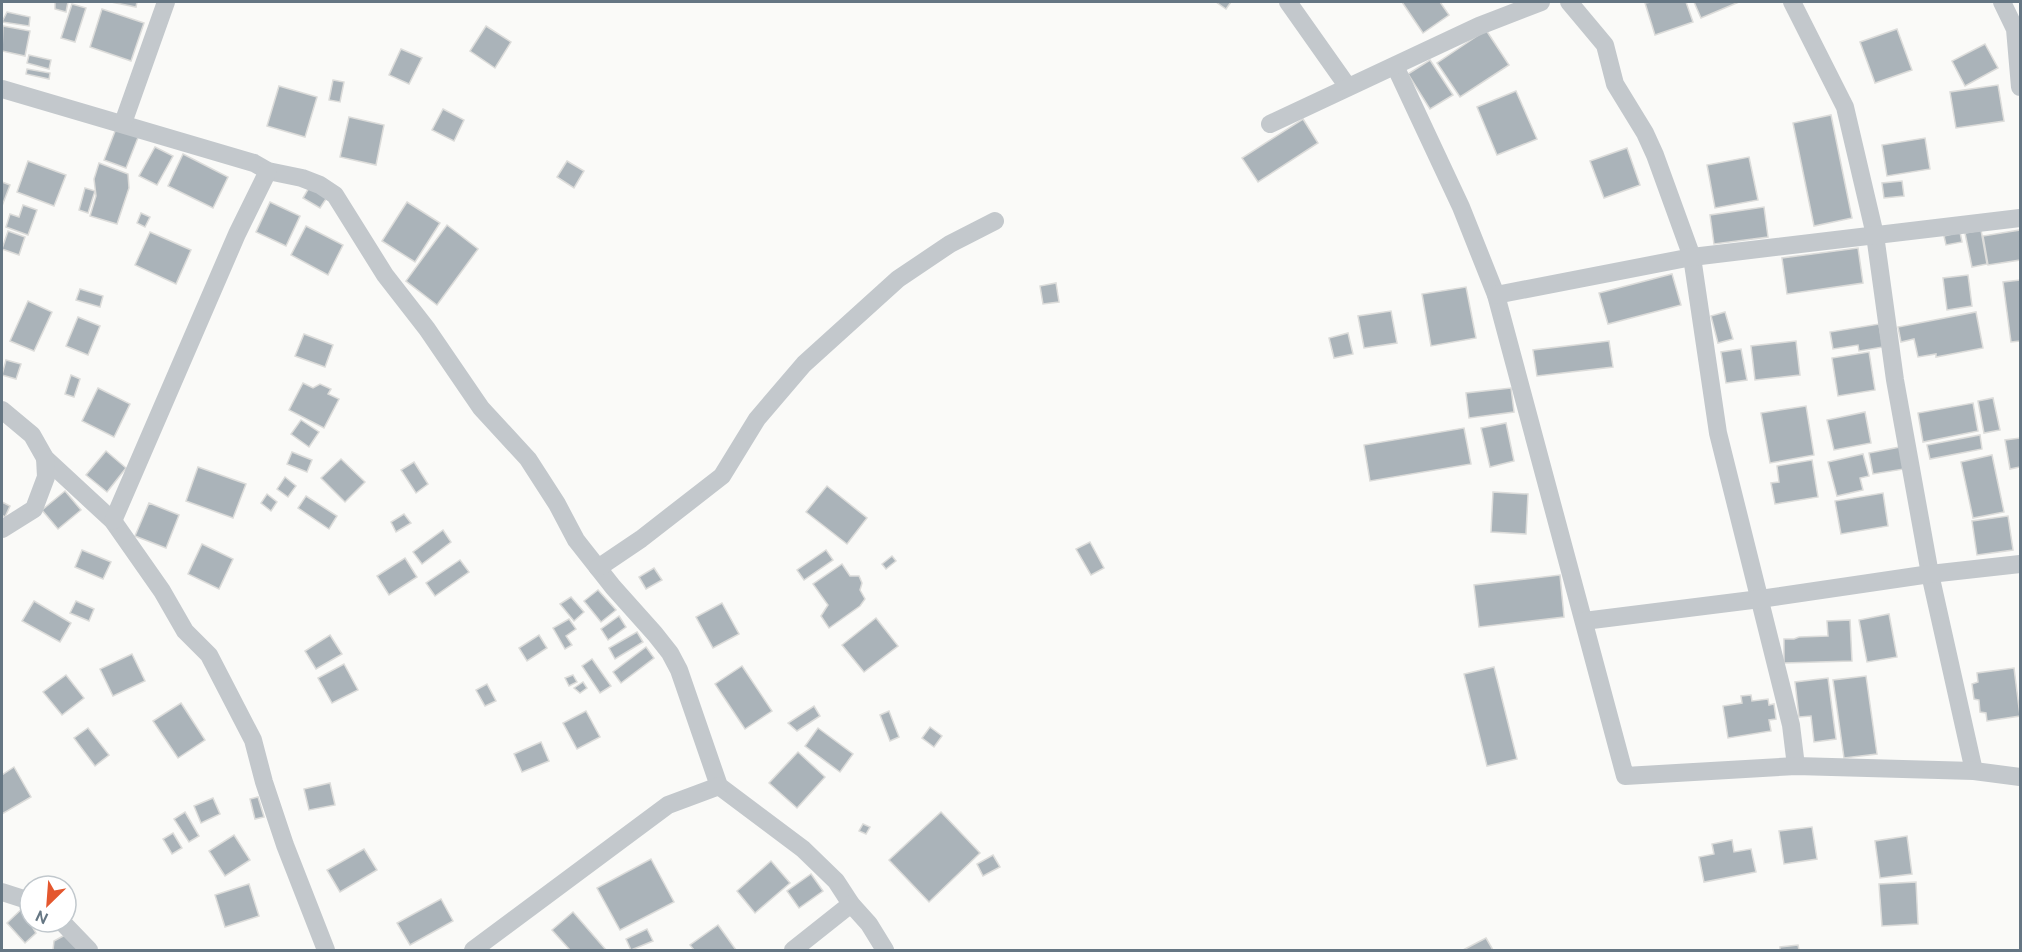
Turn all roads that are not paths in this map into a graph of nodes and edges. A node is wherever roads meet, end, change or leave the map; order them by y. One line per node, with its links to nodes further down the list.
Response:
1 (166, 2): 12 (street)
2 (1288, 2): 9 (street)
3 (1541, 2): 7 (street)
4 (1569, 2): 18 (street)
5 (1792, 2): 17 (street)
6 (2002, 2): 10 (street)
7 (1505, 8): 8 (street)
8 (1395, 66): 9 (street); 19 (street)
9 (1348, 87): 13 (street)
10 (2020, 87)
11 (2, 89): 12 (street)
12 (123, 123): 14 (street)
13 (1270, 124)
14 (268, 171): 22 (street); 25 (street)
15 (2020, 218): 17 (street)
16 (995, 221): 25 (street)
17 (1875, 235): 18 (street); 26 (street)
18 (1692, 256): 19 (street); 27 (street)
19 (1496, 295): 28 (street)
20 (2, 410): 21 (street)
21 (45, 458): 22 (street); 23 (street)
22 (113, 521): 38 (street)
23 (2, 529)
24 (2020, 564): 26 (street)
25 (598, 568): 32 (street)
26 (1930, 574): 27 (street); 30 (street)
27 (1760, 600): 28 (street); 29 (street)
28 (1584, 621): 29 (street)
29 (1796, 766): 30 (street)
30 (1974, 771): 31 (street)
31 (2020, 777)
32 (718, 786): 35 (street); 39 (street)
33 (2, 892): 34 (street)
34 (18, 897)
35 (851, 904): 40 (street); 41 (street)
36 (73, 934): 37 (street)
37 (89, 951)
38 (326, 951)
39 (473, 951)
40 (793, 951)
41 (885, 951)

